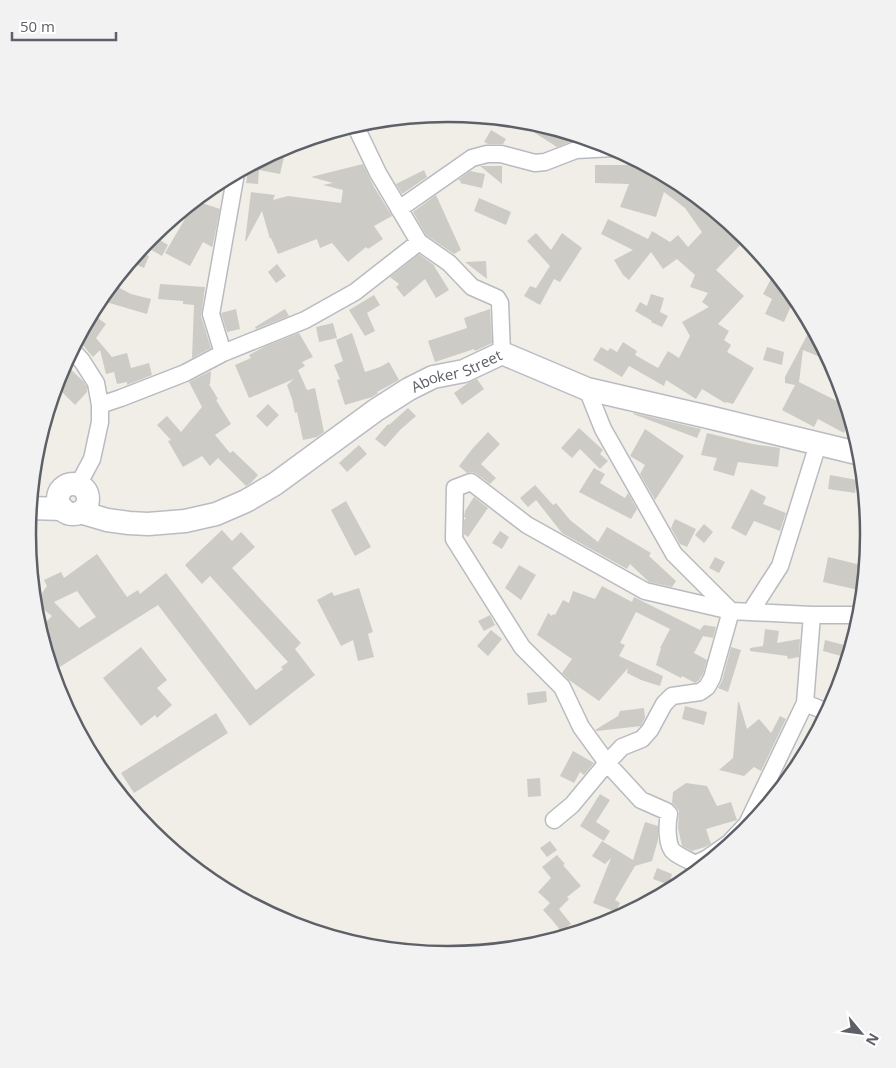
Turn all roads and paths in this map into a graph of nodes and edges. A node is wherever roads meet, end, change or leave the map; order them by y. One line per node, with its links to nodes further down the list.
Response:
1 (358, 132): 4 (street)
2 (593, 149): 4 (street)
3 (234, 182): 6 (street)
4 (400, 209): 5 (street)
5 (419, 242): 6 (street); 7 (street)
6 (223, 353): 10 (street)
7 (502, 354): 9 (main road, Aboker Street); 13 (main road, Aboker Street)
8 (77, 356): 10 (street)
9 (587, 389): 11 (main road, Aboker Street); 15 (street)
10 (100, 405): 13 (street)
11 (818, 444): 12 (main road, Aboker Street); 16 (street)
12 (852, 452)
13 (74, 499): 14 (main road)
14 (37, 507)
15 (731, 611): 16 (street); 21 (street); 21 (street)
16 (751, 611): 17 (street)
17 (812, 615): 18 (street); 19 (street)
18 (852, 615)
19 (805, 703): 20 (street); 22 (street)
20 (820, 709)
21 (607, 763): 23 (street); 24 (street)
22 (756, 807)
23 (554, 820)
24 (692, 866)

